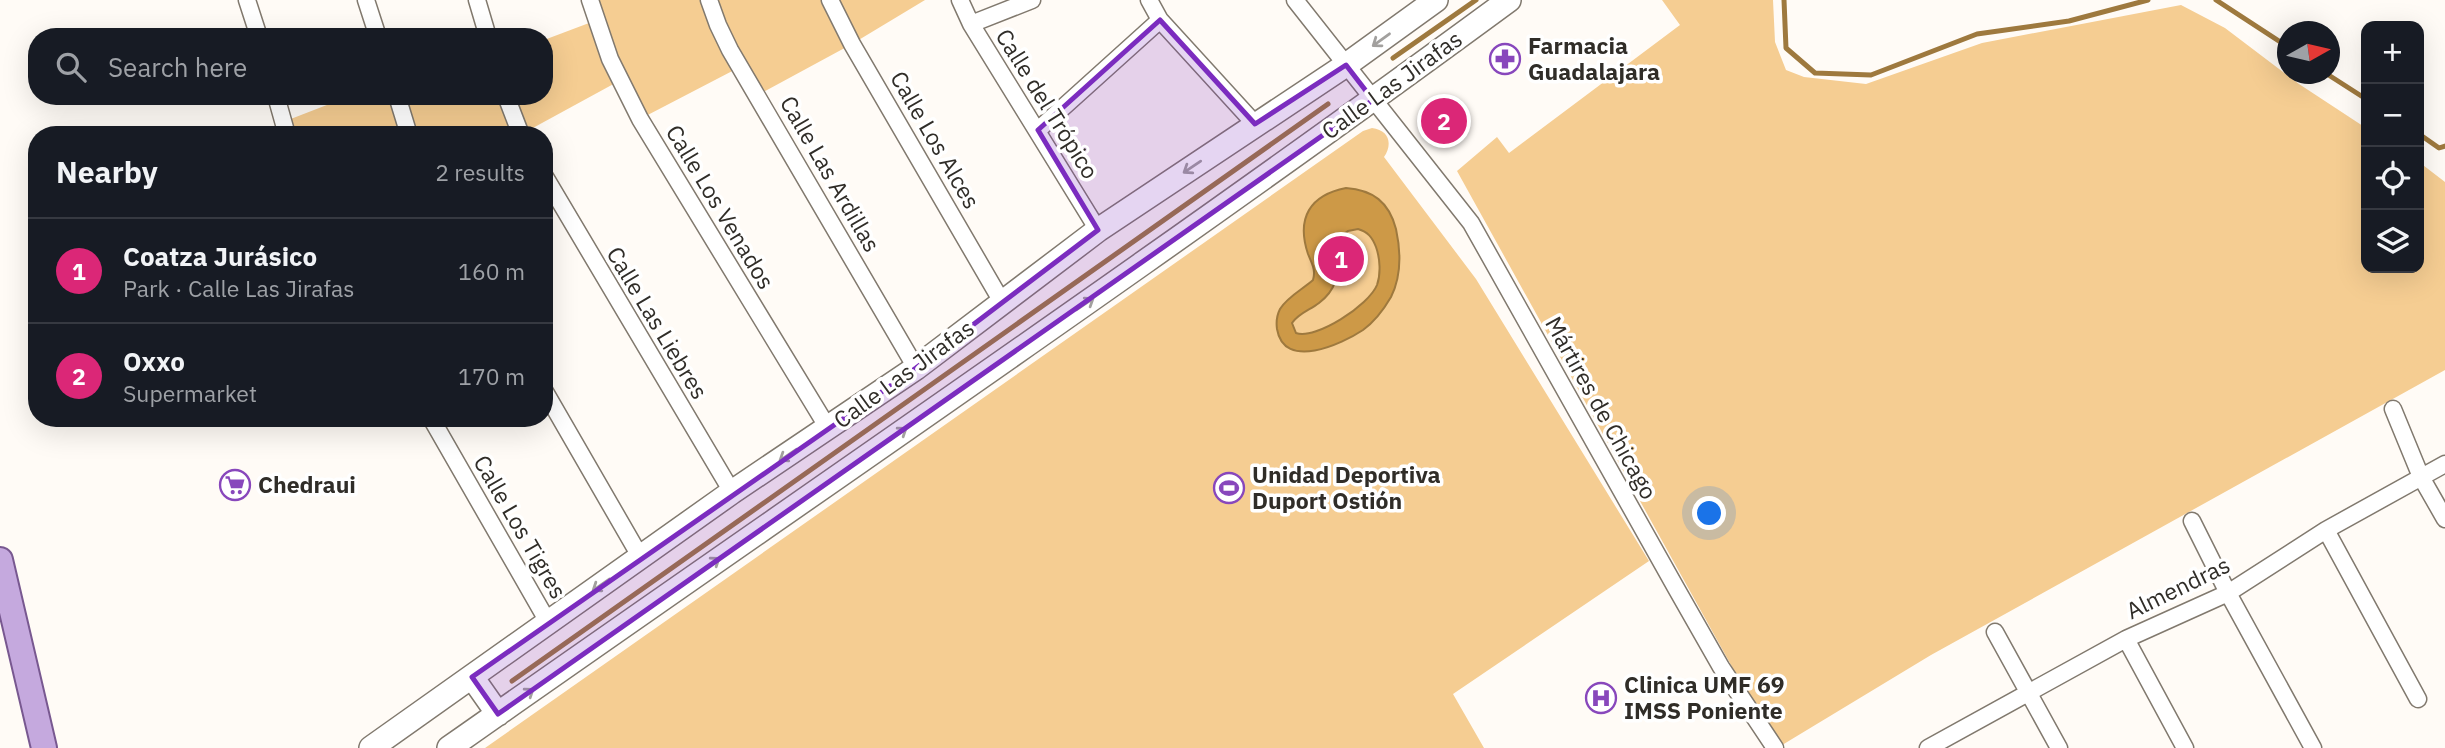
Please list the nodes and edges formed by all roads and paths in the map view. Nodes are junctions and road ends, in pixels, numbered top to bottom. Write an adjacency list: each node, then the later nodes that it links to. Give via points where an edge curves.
1 (247, 0): 15 (street)
2 (366, 0): 16 (street)
3 (477, 0): 17 (street)
4 (590, 0): 35 (street, Calle Los Venados, via 619,80 640,120)
5 (709, 0): 31 (street, Calle Las Ardillas, via 730,50)
6 (830, 0): 30 (street, Calle Los Alces)
7 (960, 0): 14 (street, Calle del Trópico)
8 (1032, 0): 14 (street)
9 (1149, 0): 13 (street)
10 (1295, 0): 18 (street, Mártires de Chicago)
11 (1436, 0): 18 (main road, Calle Las Jirafas, one-way to 18)
12 (1509, 0): 19 (main road, Calle Las Jirafas)
13 (1160, 20): 23 (street); 27 (street)
14 (971, 24): 27 (street, Calle del Trópico)
15 (256, 28)
16 (375, 28)
17 (485, 28)
18 (1346, 65): 19 (street, Mártires de Chicago); 23 (main road, Calle Las Jirafas)
19 (1373, 100): 52 (main road, Calle Las Jirafas, one-way to 19); 57 (street, Mártires de Chicago, via 1471,223 1714,656)
20 (279, 105): 24 (street)
21 (400, 105): 25 (street)
22 (509, 105): 26 (street)
23 (1255, 124): 29 (main road, Calle Las Jirafas, one-way to 29)
24 (284, 126)
25 (406, 126)
26 (518, 126)
27 (1038, 130): 29 (street, Calle del Trópico)
28 (553, 191): 38 (street, Calle Las Liebres)
29 (1098, 230): 30 (main road, Calle Las Jirafas)
30 (1002, 302): 31 (main road, Calle Las Jirafas)
31 (916, 368): 35 (main road, Calle Las Jirafas)
32 (553, 406): 42 (street)
33 (2392, 409): 37 (street)
34 (435, 427): 45 (street, Calle Los Tigres)
35 (828, 428): 38 (main road, Calle Las Jirafas, one-way to 38)
36 (2445, 464): 37 (street, Almendras)
37 (2421, 477): 39 (street); 41 (street, Almendras)
38 (732, 492): 42 (main road, Calle Las Jirafas)
39 (2445, 519)
40 (2192, 521): 44 (street)
41 (2326, 530): 44 (street, Almendras); 51 (street)
42 (640, 558): 45 (main road, Calle Las Jirafas, one-way to 45)
43 (0, 560): 48 (main road)
44 (2228, 593): 47 (street, Almendras); 60 (street)
45 (548, 622): 49 (main road, Calle Las Jirafas)
46 (1995, 632): 50 (street)
47 (2126, 639): 50 (street, Almendras); 59 (street)
48 (12, 659): 54 (main road)
49 (472, 677): 52 (main road); 55 (main road, Calle Las Jirafas)
50 (2029, 692): 53 (street, Almendras); 58 (street)
51 (2418, 699)
52 (498, 714): 56 (main road, Calle Las Jirafas)
53 (1930, 747)
54 (44, 748)
55 (371, 748)
56 (449, 748)
57 (1775, 748)
58 (2059, 748)
59 (2185, 748)
60 (2313, 748)

